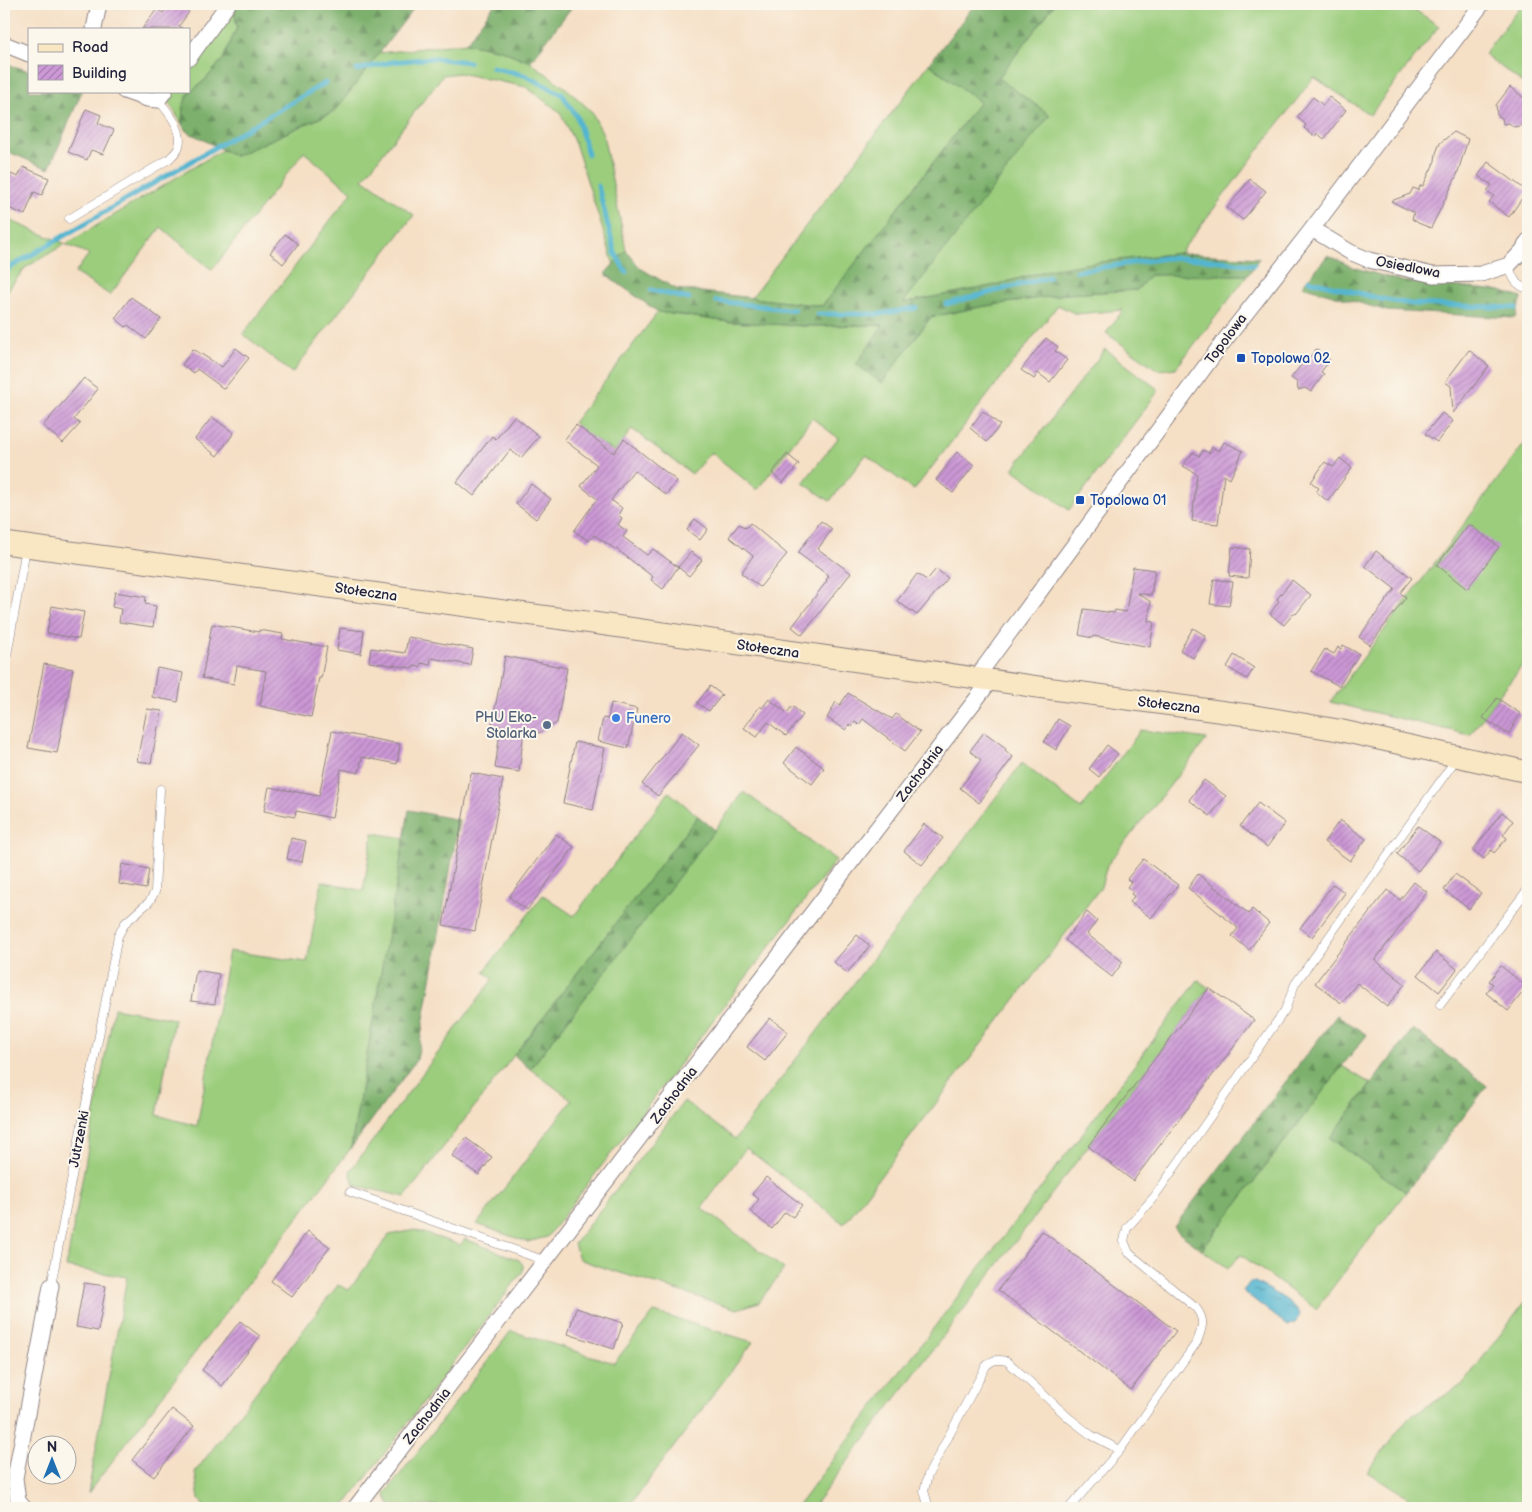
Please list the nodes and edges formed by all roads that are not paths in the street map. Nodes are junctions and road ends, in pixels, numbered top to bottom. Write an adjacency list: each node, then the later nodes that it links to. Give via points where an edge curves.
1 (99, 4): 4 (street)
2 (228, 4): 7 (street)
3 (1482, 4): 11 (street, Topolowa)
4 (94, 28)
5 (4, 44): 6 (street)
6 (28, 54)
7 (190, 57)
8 (126, 92): 9 (street)
9 (161, 96): 10 (lane, via 180,136 179,148 170,159)
10 (69, 219)
11 (1312, 229): 13 (street, Osiedlowa, via 1369,260 1433,275 1481,274); 18 (street, Topolowa, via 1221,345)
12 (1528, 241): 13 (street, Osiedlowa)
13 (1508, 265): 14 (lane, via 1513,279)
14 (1528, 289)
15 (4, 542): 16 (main road, Stołeczna)
16 (26, 546): 17 (lane); 18 (main road, Stołeczna)
17 (4, 672)
18 (984, 679): 19 (main road, Stołeczna, via 1255,716); 25 (street, Zachodnia)
19 (1458, 756): 20 (main road, Stołeczna); 27 (lane, via 1295,984 1280,1018 1154,1197 1128,1228 1124,1241 1129,1253 1196,1308 1202,1315 1203,1327 1198,1342)
20 (1528, 772)
21 (160, 789): 26 (lane, Jutrzenki, via 155,892 149,902 125,923 118,936)
22 (1528, 889): 23 (lane)
23 (1440, 1005)
24 (350, 1192): 25 (lane)
25 (546, 1261): 29 (street, Zachodnia)
26 (51, 1286): 28 (street, Jutrzenki, via 15,1478)
27 (1120, 1450): 30 (lane, via 1091,1435 1069,1418 1007,1361 992,1360 928,1476 924,1491); 31 (lane)
28 (21, 1504)
29 (355, 1508)
30 (929, 1508)
31 (1069, 1508)

